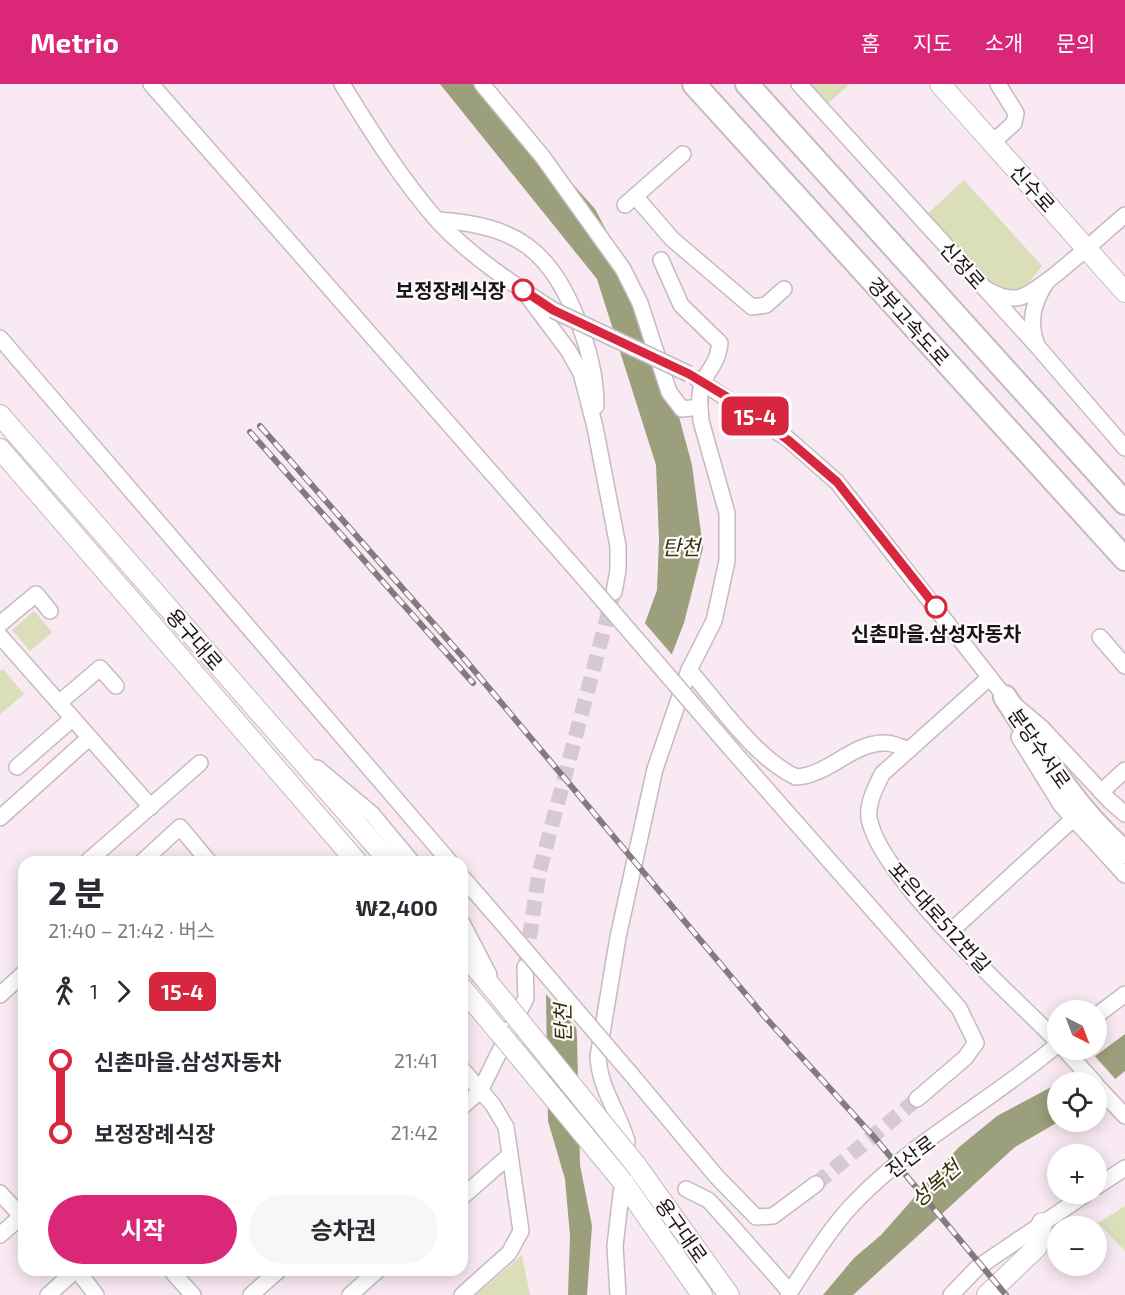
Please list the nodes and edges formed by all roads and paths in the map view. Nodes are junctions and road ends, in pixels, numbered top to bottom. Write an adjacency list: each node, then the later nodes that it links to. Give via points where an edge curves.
1 (152, 84): 81 (street, bridge, via 959,1008 976,1043 965,1058)
2 (342, 84): 12 (street, via 398,170)
3 (482, 84): 23 (street, via 542,156 623,269 640,303 676,404 682,409)
4 (694, 84): 29 (highway, 경부고속도로)
5 (747, 84): 28 (highway, 경부고속도로)
6 (799, 84): 16 (street, 신정로)
7 (940, 84): 9 (main road, 신수로)
8 (998, 84): 9 (street, via 1016,113 1014,123)
9 (992, 143): 13 (main road, 신수로)
10 (683, 154): 17 (street, via 630,201 752,307 766,304)
11 (1125, 215): 13 (street)
12 (438, 220): 18 (street); 25 (street, via 475,223 507,234 557,275 566,289 593,367)
13 (1086, 247): 15 (street); 19 (main road, 신수로)
14 (661, 260): 22 (street, via 681,305 720,343 714,368)
15 (1049, 277): 16 (street, via 1021,297 999,296); 21 (street, via 1034,305 1032,331)
16 (984, 288): 21 (street, 신정로)
17 (784, 289)
18 (523, 290): 22 (street, bridge, via 553,310); 25 (street, via 575,362)
19 (1125, 292)
20 (0, 338): 61 (street)
21 (1038, 347): 26 (street, 신정로)
22 (703, 382): 23 (street); 37 (street, via 788,440 837,482)
23 (700, 407): 36 (street, via 729,533 724,583 714,621)
24 (0, 415): 42 (main road, 용구대로)
25 (595, 427): 30 (street, via 618,546)
26 (1125, 448)
27 (0, 449): 58 (main road, 용구대로)
28 (1125, 503)
29 (1125, 559)
30 (614, 592)
31 (50, 611): 32 (street, via 36,594)
32 (0, 624)
33 (1100, 637): 35 (street)
34 (1, 640): 40 (street)
35 (1125, 666)
36 (689, 670): 44 (street, via 761,750 796,777 868,746 885,742); 108 (street, via 655,769 618,937 598,1057 599,1077 627,1142 616,1237)
37 (989, 678): 39 (street); 44 (street, 포은대로512번길)
38 (116, 686): 40 (street, via 100,668)
39 (1005, 697): 48 (street, via 1042,728); 52 (street, via 1020,739); 53 (highway, 분당수서로); 54 (highway, 분당수서로, via 1067,789)
40 (59, 704): 41 (street)
41 (72, 718): 43 (street); 46 (street)
42 (278, 736): 59 (main road, 용구대로); 60 (street, via 372,814)
43 (89, 738): 49 (street); 51 (street)
44 (907, 749): 64 (street, 포은대로512번길, via 882,774 868,814 873,835 890,864)
45 (200, 763): 49 (street)
46 (17, 767)
47 (1125, 770): 48 (street)
48 (1101, 792): 50 (street)
49 (151, 807): 55 (street)
50 (1125, 814)
51 (0, 818)
52 (1073, 819): 62 (street); 64 (street)
53 (1125, 832)
54 (1125, 852)
55 (94, 856)
56 (149, 856): 57 (street, via 180,827)
57 (204, 856)
58 (352, 856)
59 (385, 856)
60 (407, 856)
61 (445, 856)
62 (1125, 876)
63 (468, 884): 87 (street, bridge, via 716,1176 756,1217 773,1216)
64 (950, 932): 74 (street, 포은대로512번길)
65 (468, 935): 72 (street)
66 (468, 958): 72 (main road)
67 (525, 967): 79 (street, via 526,998)
68 (18, 978): 70 (street)
69 (1125, 994): 73 (street)
70 (0, 995)
71 (468, 995): 109 (main road, 용구대로, bridge, via 623,1182)
72 (500, 997): 110 (main road, 용구대로, bridge, via 636,1165)
73 (1107, 1008)
74 (1047, 1032)
75 (1047, 1052): 101 (street, 진산로, via 858,1199 834,1226)
76 (1075, 1060): 77 (street)
77 (1086, 1072)
78 (468, 1076): 79 (street)
79 (480, 1091): 82 (street); 84 (street, via 506,1127)
80 (1107, 1096): 83 (street)
81 (917, 1099)
82 (468, 1102)
83 (1125, 1116)
84 (510, 1155): 90 (street); 107 (street, via 521,1231 509,1252)
85 (1125, 1168): 86 (street)
86 (1107, 1180)
87 (816, 1184)
88 (686, 1189): 101 (street, via 714,1206)
89 (0, 1192): 92 (street)
90 (468, 1192)
91 (1071, 1204): 94 (street)
92 (18, 1212)
93 (18, 1221): 95 (street)
94 (1042, 1223): 111 (street, via 977,1268); 112 (main road, via 1037,1247)
95 (0, 1235)
96 (69, 1276): 102 (street)
97 (81, 1276): 103 (street)
98 (177, 1276): 104 (street)
99 (272, 1276): 105 (street)
100 (371, 1276): 106 (street)
101 (789, 1293)
102 (48, 1295)
103 (96, 1295)
104 (194, 1295)
105 (251, 1295)
106 (350, 1295)
107 (462, 1295)
108 (618, 1295)
109 (702, 1295)
110 (729, 1295)
111 (951, 1295)
112 (987, 1295)

